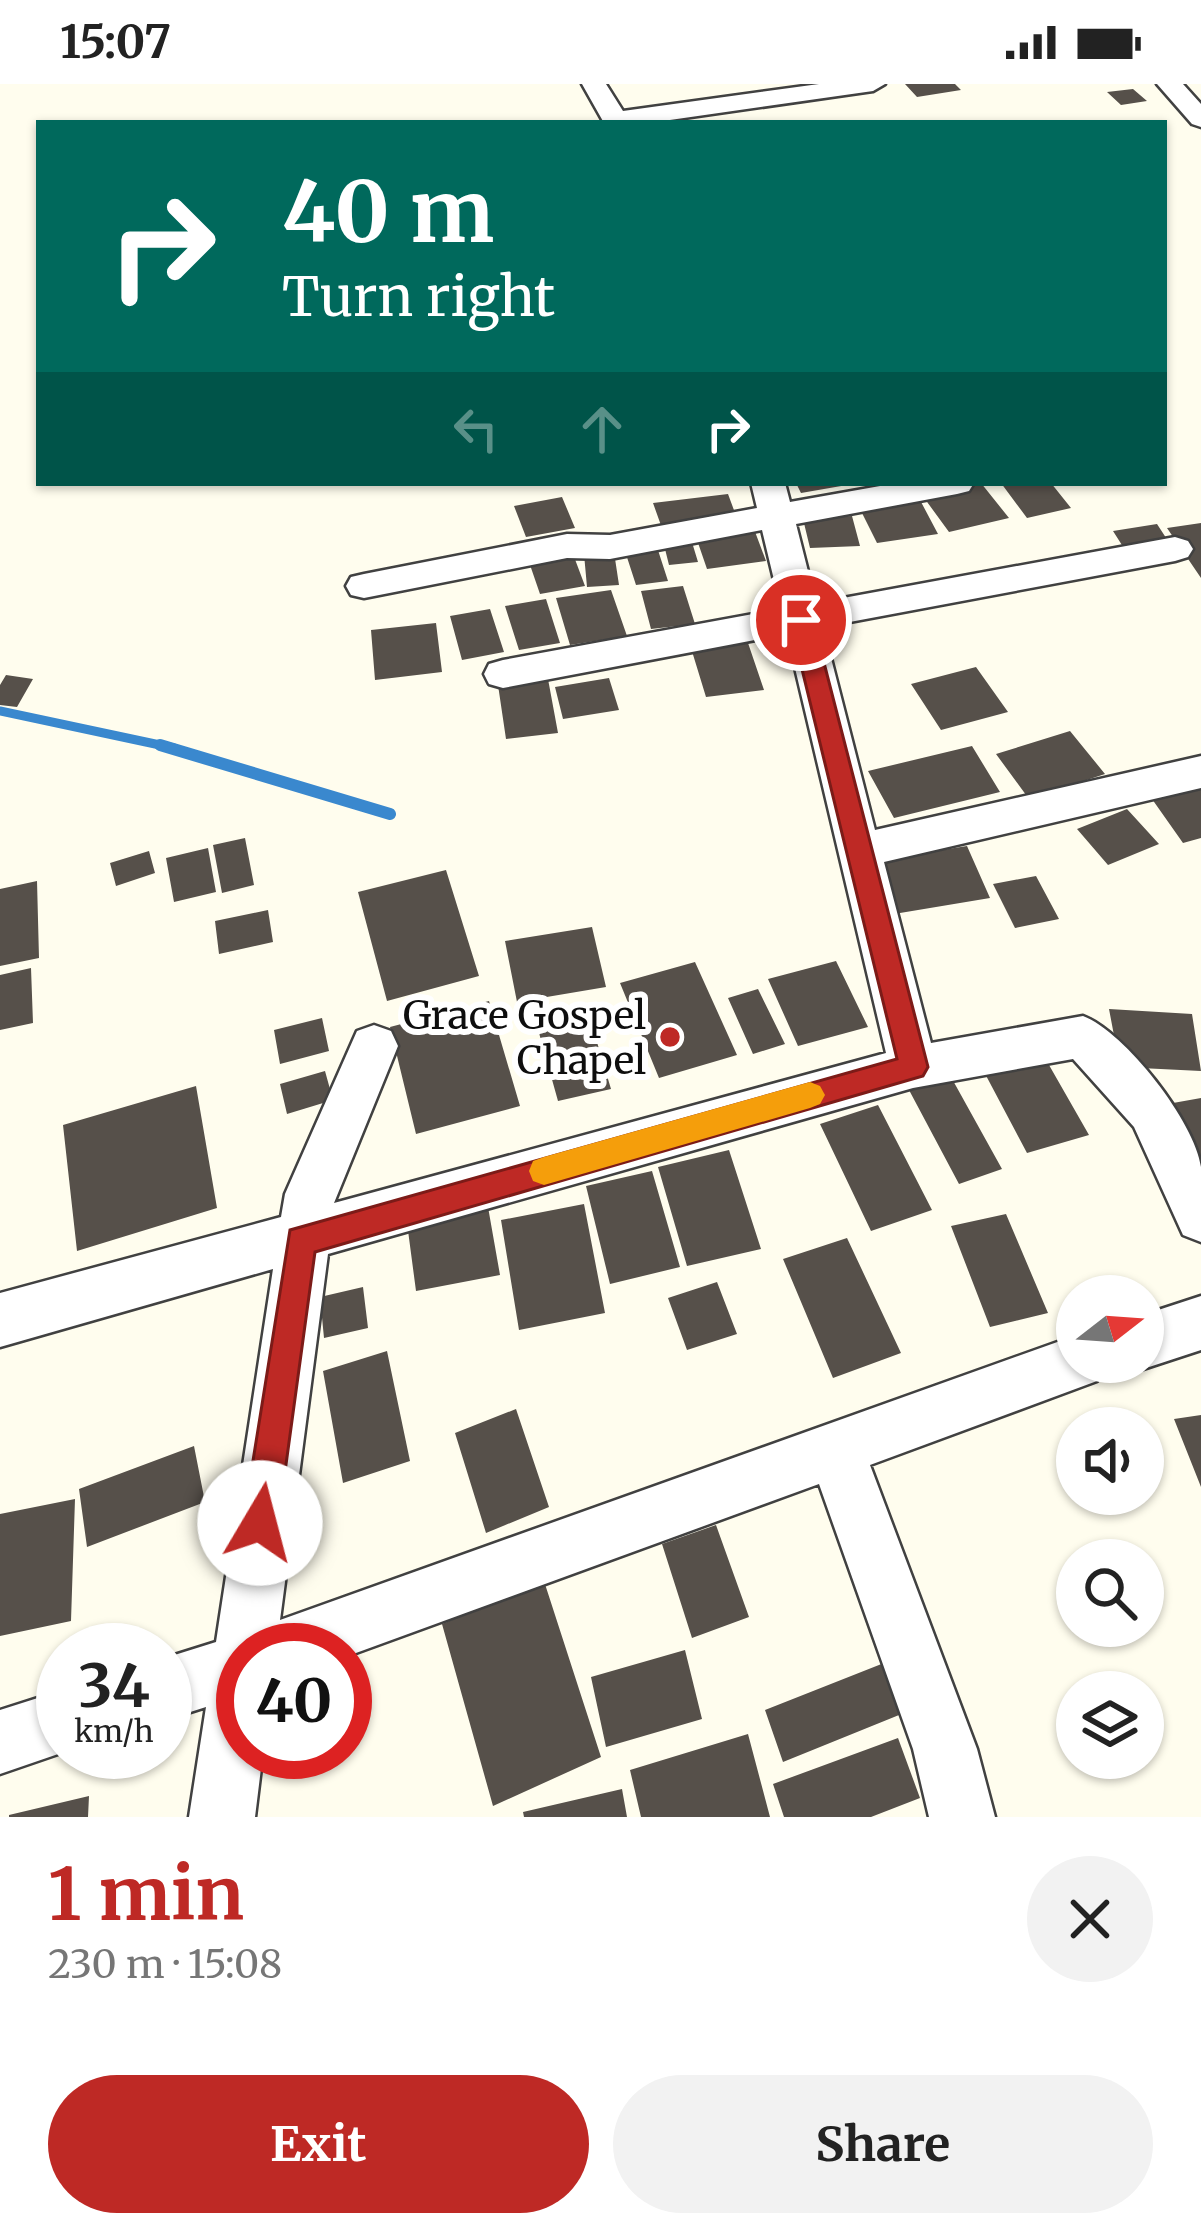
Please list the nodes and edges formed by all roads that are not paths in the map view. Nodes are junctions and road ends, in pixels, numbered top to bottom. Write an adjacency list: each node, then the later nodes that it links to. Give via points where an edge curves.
1 (594, 84): 7 (street)
2 (873, 84): 4 (street)
3 (1169, 84): 6 (street)
4 (821, 87): 5 (street)
5 (742, 93): 8 (street)
6 (1201, 119)
7 (615, 120)
8 (620, 120)
9 (925, 486): 10 (street)
10 (772, 501): 12 (street, via 610,547 567,545); 13 (street)
11 (1175, 549): 13 (street)
12 (364, 586)
13 (801, 620): 14 (street); 16 (street)
14 (503, 674)
15 (1201, 772): 16 (street)
16 (857, 850): 18 (street)
17 (374, 1046): 20 (street, via 310,1194)
18 (913, 1067): 19 (street, via 1083,1037 1151,1112); 20 (street)
19 (1201, 1218)
20 (301, 1240): 21 (street); 26 (street)
21 (0, 1321)
22 (1201, 1323): 23 (street)
23 (1164, 1335)
24 (1056, 1370): 25 (street)
25 (835, 1450): 27 (street); 32 (street, via 945,1749)
26 (259, 1623)
27 (355, 1623)
28 (36, 1730): 29 (street)
29 (0, 1742)
30 (230, 1779): 31 (street)
31 (222, 1817)
32 (962, 1817)

